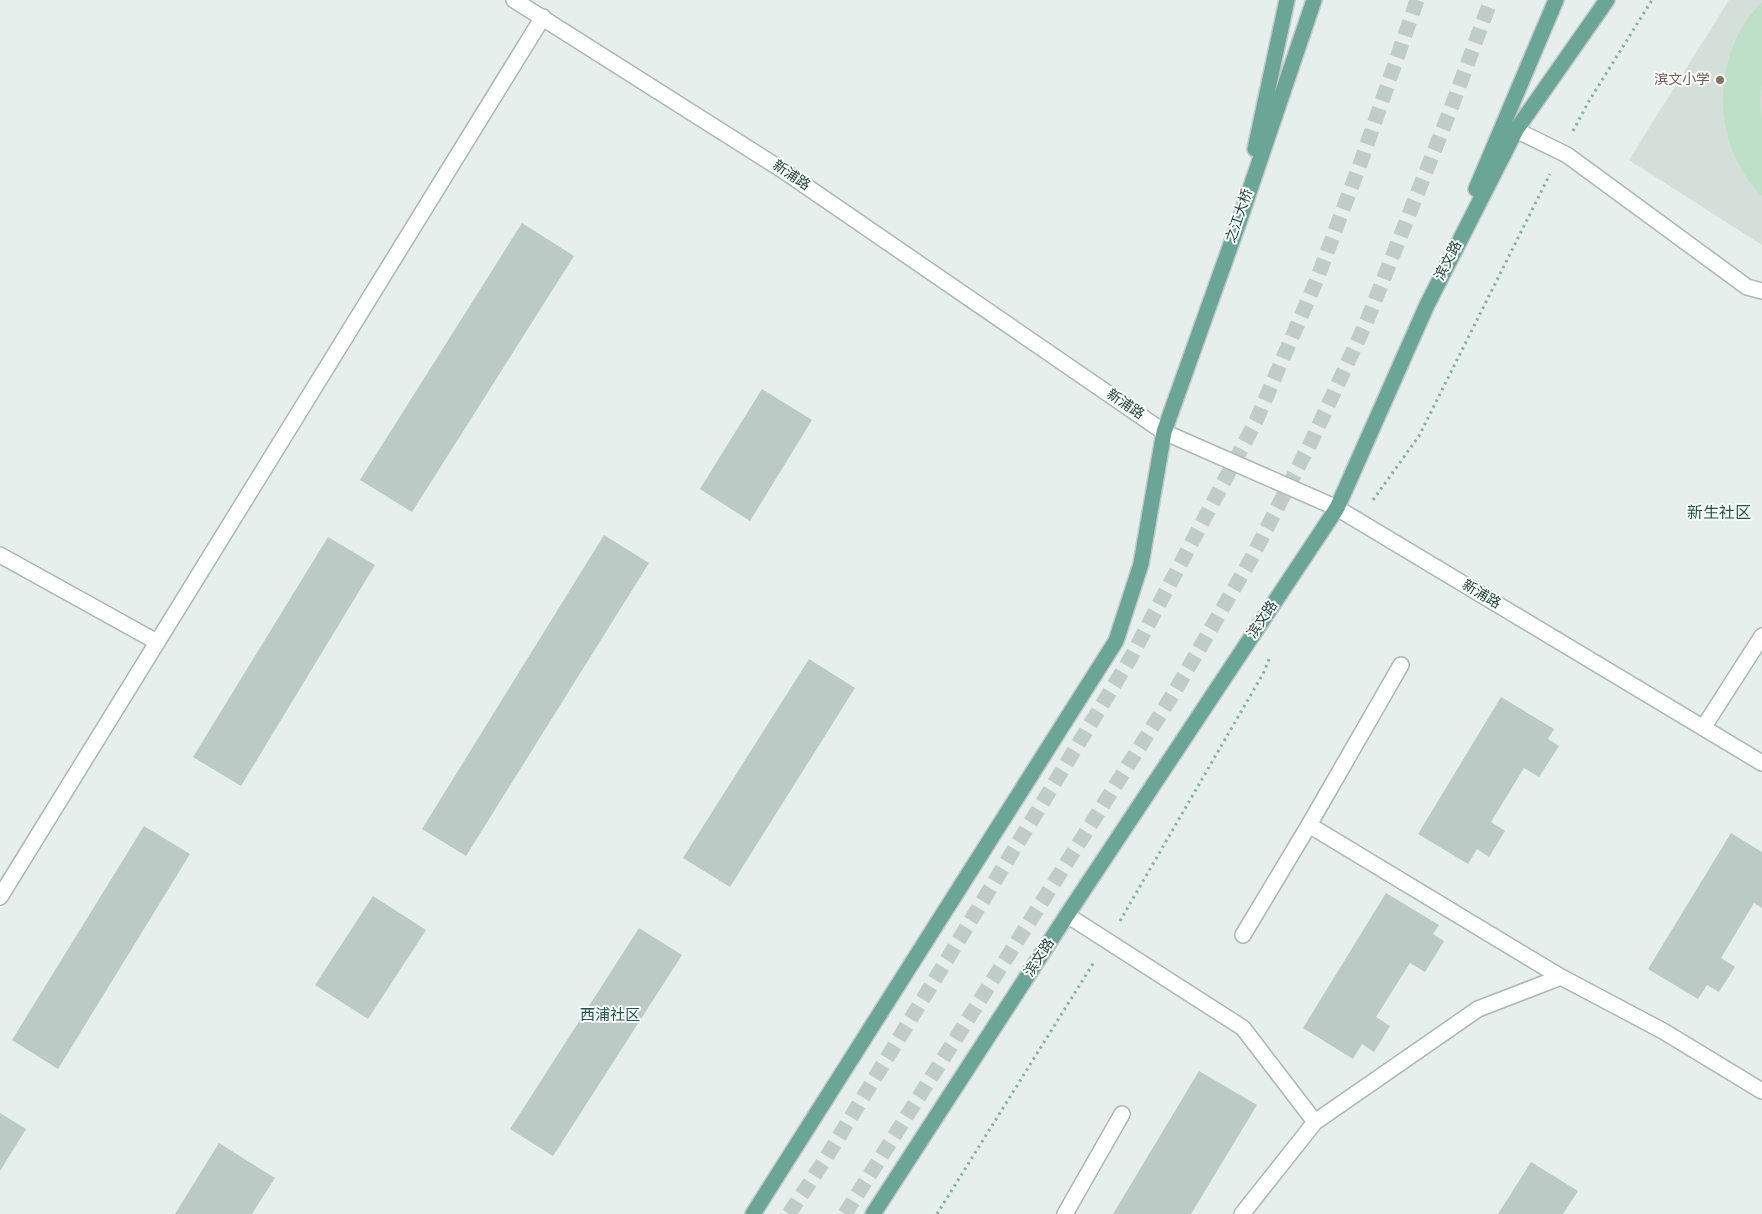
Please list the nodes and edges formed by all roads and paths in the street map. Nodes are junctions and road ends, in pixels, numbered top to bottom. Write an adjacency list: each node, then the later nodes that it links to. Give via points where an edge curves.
1 (514, 0): 6 (street, 新浦路)
2 (1287, 0): 8 (main road)
3 (1314, 0): 8 (main road, 之江大桥)
4 (1556, 0): 10 (main road)
5 (1607, 0): 7 (main road, 滨文路)
6 (543, 17): 11 (street, 新浦路, via 784,171); 15 (street)
7 (1516, 130): 9 (street, via 1567,156 1747,287); 10 (main road, 滨文路)
8 (1240, 219): 11 (main road, 之江大桥)
9 (1762, 291)
10 (1427, 305): 12 (main road, 滨文路)
11 (1164, 432): 12 (street, 新浦路); 27 (main road, via 1141,564 1116,641)
12 (1337, 508): 17 (street, 新浦路); 21 (main road, 滨文路)
13 (0, 556): 15 (street)
14 (1762, 636): 17 (street)
15 (157, 642): 20 (street)
16 (1401, 664): 19 (street)
17 (1703, 728): 18 (street, 新浦路)
18 (1762, 763)
19 (1309, 825): 22 (street); 23 (street)
20 (0, 897)
21 (1067, 915): 26 (street, via 1243,1028); 28 (main road, 滨文路)
22 (1243, 935)
23 (1561, 978): 24 (street, via 1663,1032); 26 (street, via 1478,1009)
24 (1762, 1091)
25 (1122, 1114): 29 (street)
26 (1315, 1122): 30 (street)
27 (753, 1214)
28 (873, 1214)
29 (1065, 1214)
30 (1242, 1214)

